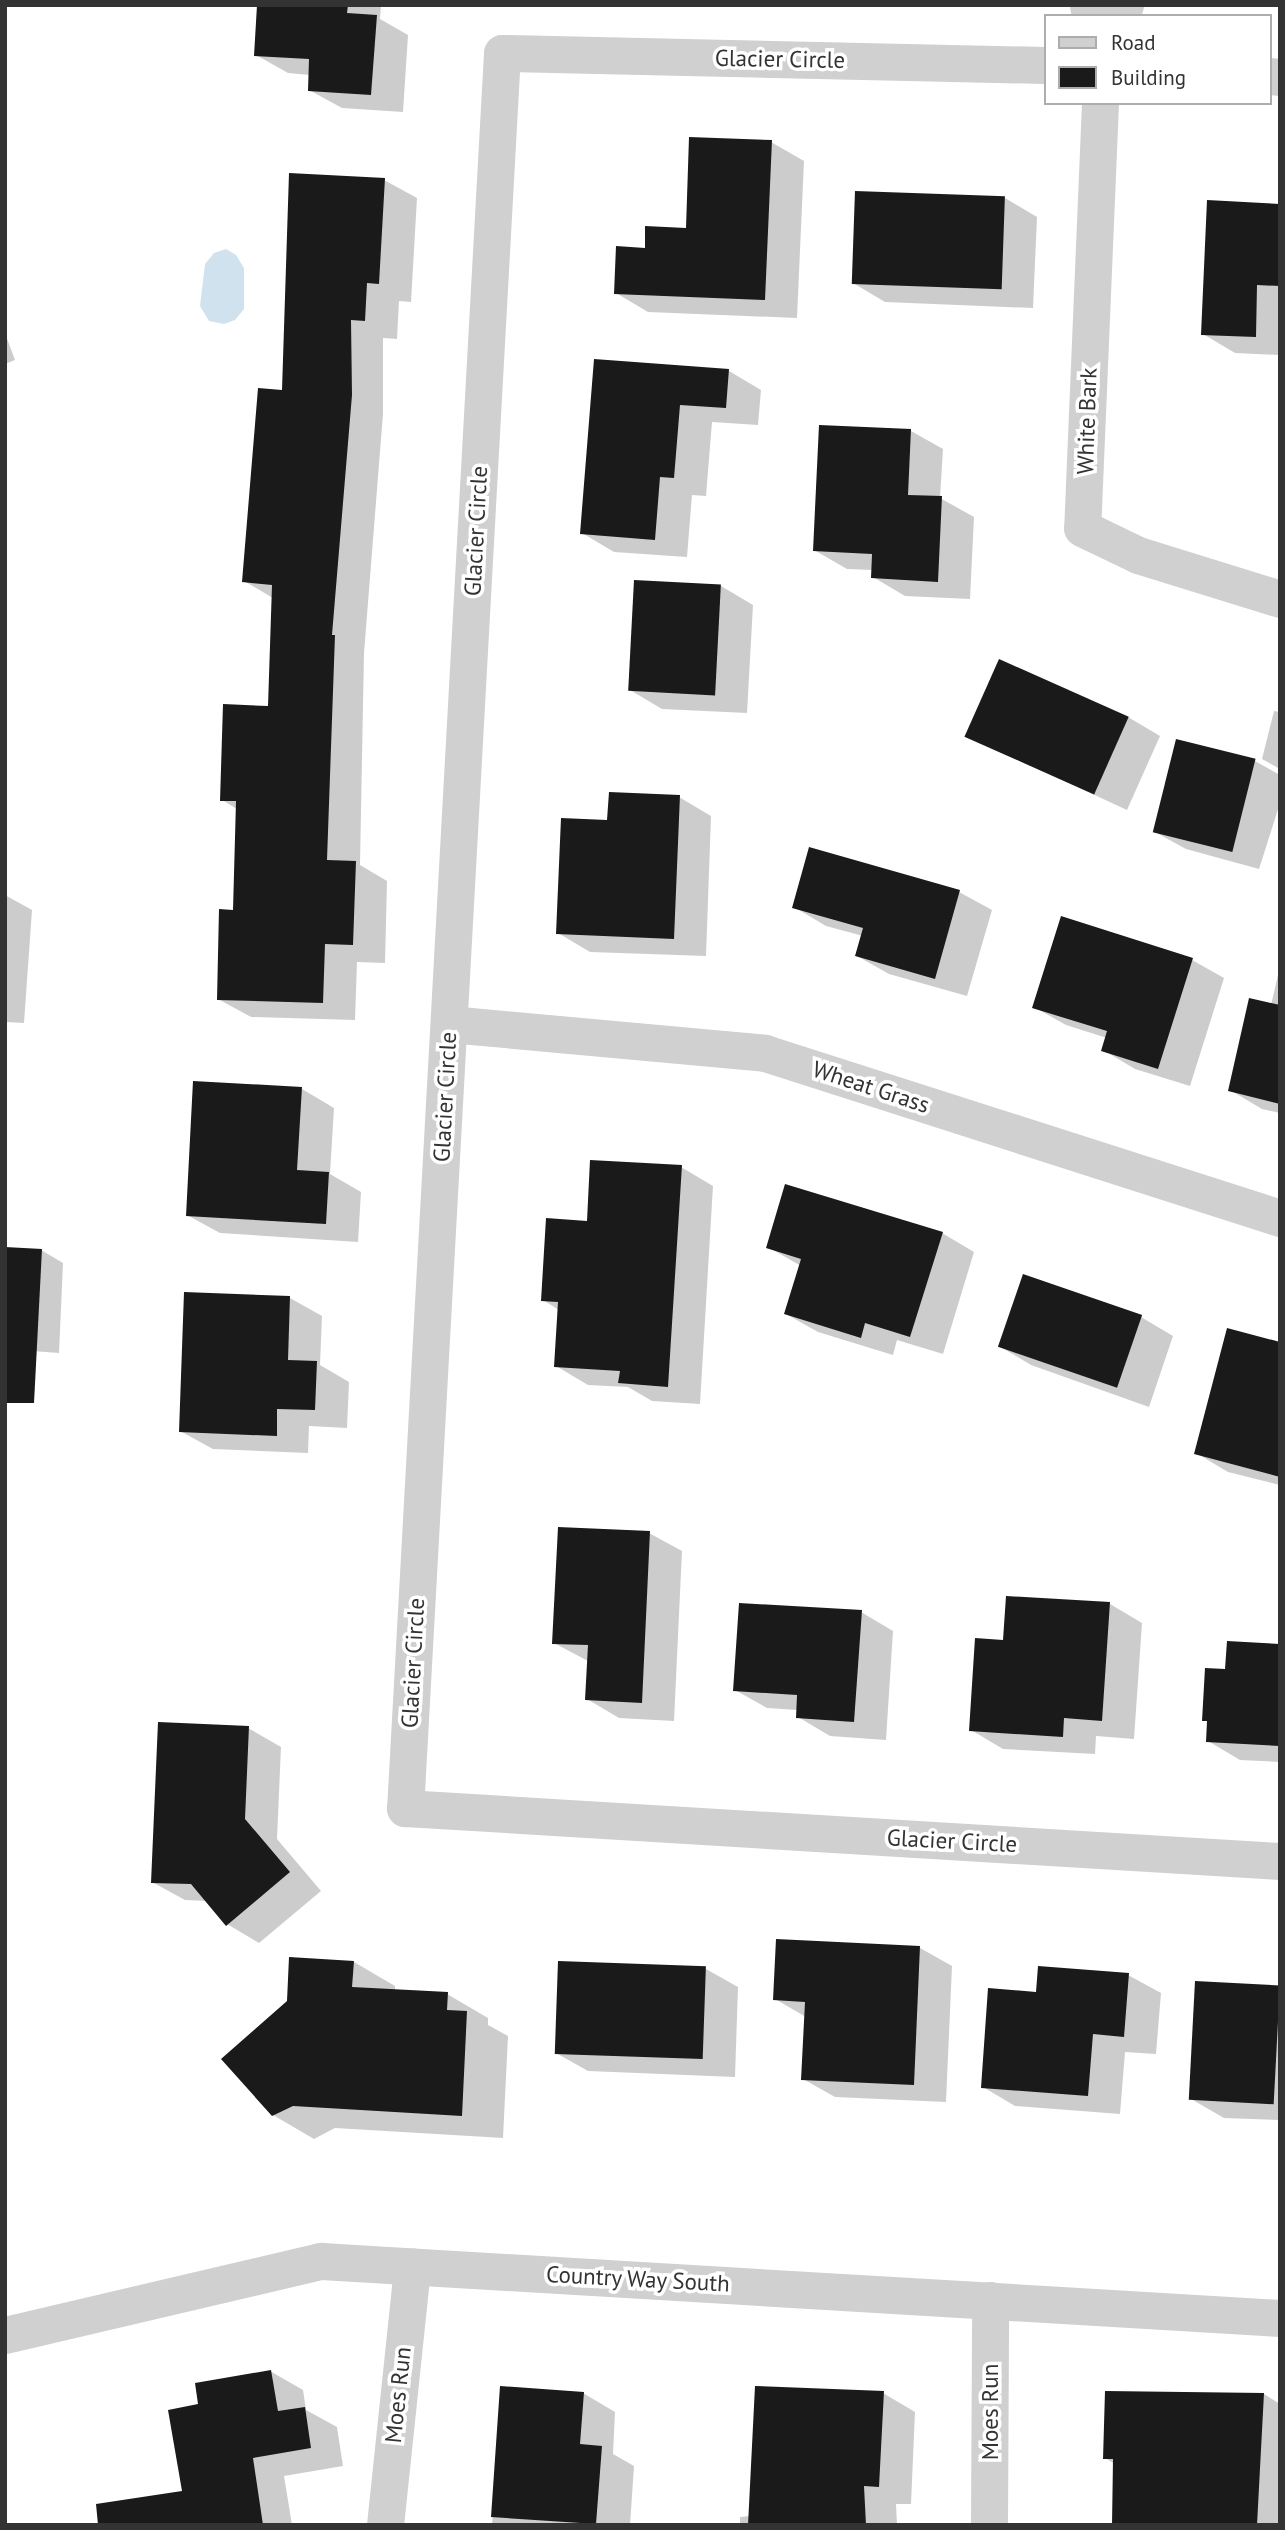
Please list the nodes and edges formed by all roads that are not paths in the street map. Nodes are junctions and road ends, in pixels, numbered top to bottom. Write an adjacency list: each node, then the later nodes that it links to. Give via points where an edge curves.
1 (1044, 65): 4 (street, Glacier Circle, via 502,53)
2 (1100, 105): 3 (street, White Bark, via 1082,528 1138,555)
3 (1280, 598)
4 (449, 1024): 5 (street, Wheat Grass, via 765,1053); 6 (street, Glacier Circle, via 405,1808)
5 (1280, 1218)
6 (1280, 1861)
7 (412, 2266): 8 (street, Country Way South); 10 (street, Country Way South, via 321,2261); 11 (street, Moes Run)
8 (990, 2300): 9 (street, Country Way South); 12 (street, Moes Run)
9 (1280, 2318)
10 (5, 2336)
11 (385, 2525)
12 (989, 2525)

